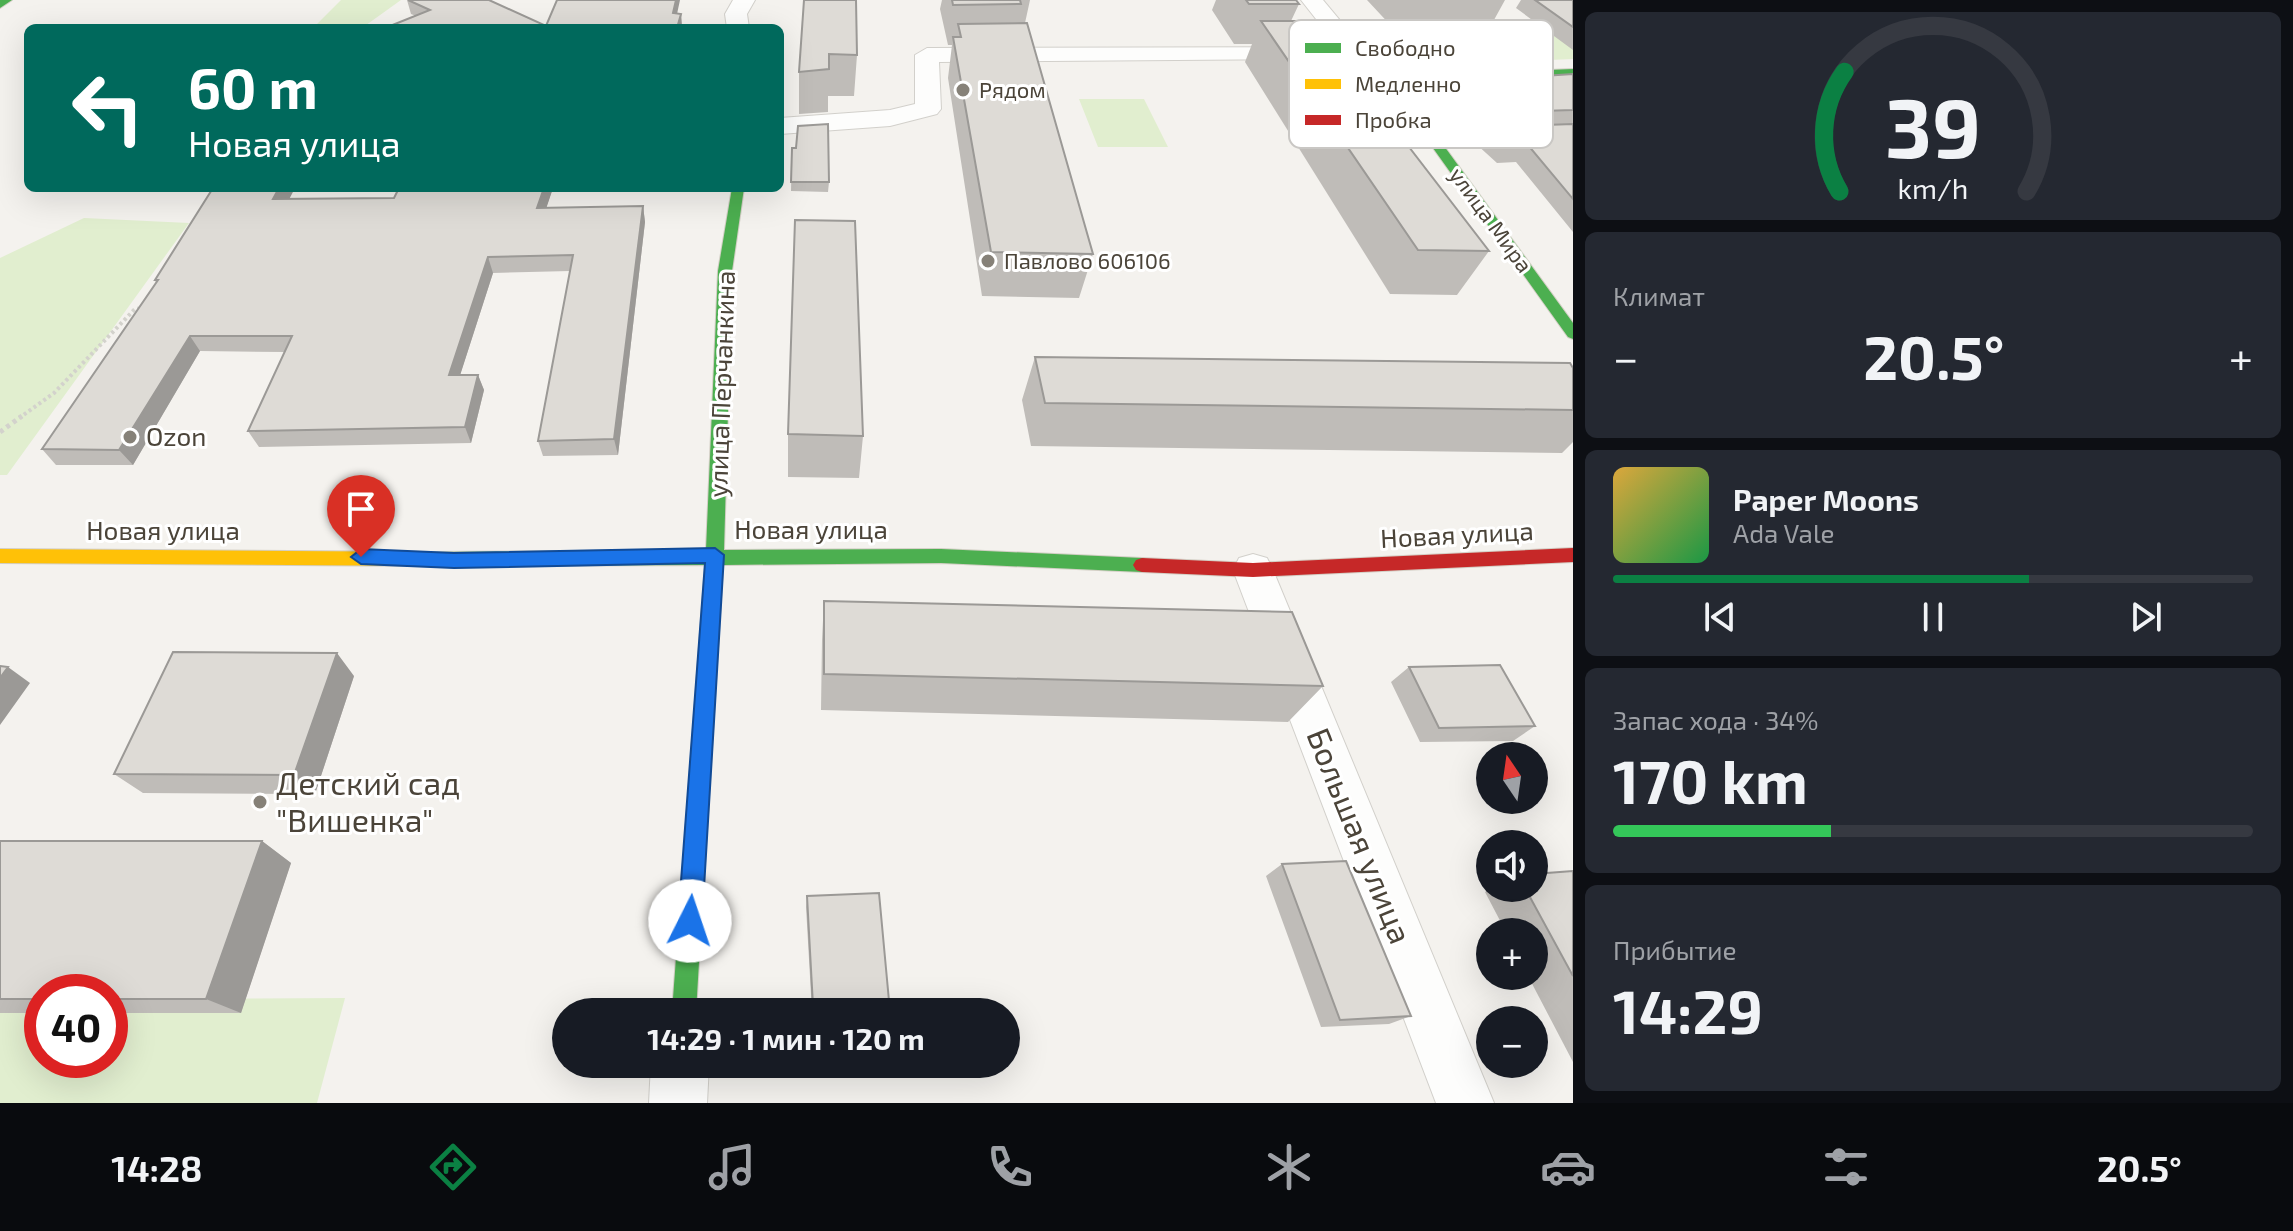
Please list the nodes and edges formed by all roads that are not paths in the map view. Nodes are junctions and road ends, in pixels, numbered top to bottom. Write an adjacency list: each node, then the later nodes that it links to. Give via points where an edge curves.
1 (7, 0): 4 (street)
2 (744, 0): 6 (street, via 736,14)
3 (1312, 0): 5 (street)
4 (0, 5)
5 (1328, 20)
6 (737, 24)
7 (1289, 52): 10 (street, via 927,55 928,109 890,118)
8 (1573, 72): 9 (street)
9 (1553, 73)
10 (784, 126)
11 (1439, 148): 13 (street, улица Мира)
12 (737, 192): 14 (street, улица Перчанкина, via 725,271)
13 (1573, 334)
14 (715, 555): 16 (street, Новая улица, via 454,561); 17 (street, Новая улица, via 941,556); 18 (street, улица Перчанкина)
15 (1573, 555): 17 (street, Новая улица)
16 (0, 556)
17 (1253, 570): 21 (street, Большая улица)
18 (685, 998)
19 (679, 1078): 20 (street)
20 (678, 1103)
21 (1465, 1103)

